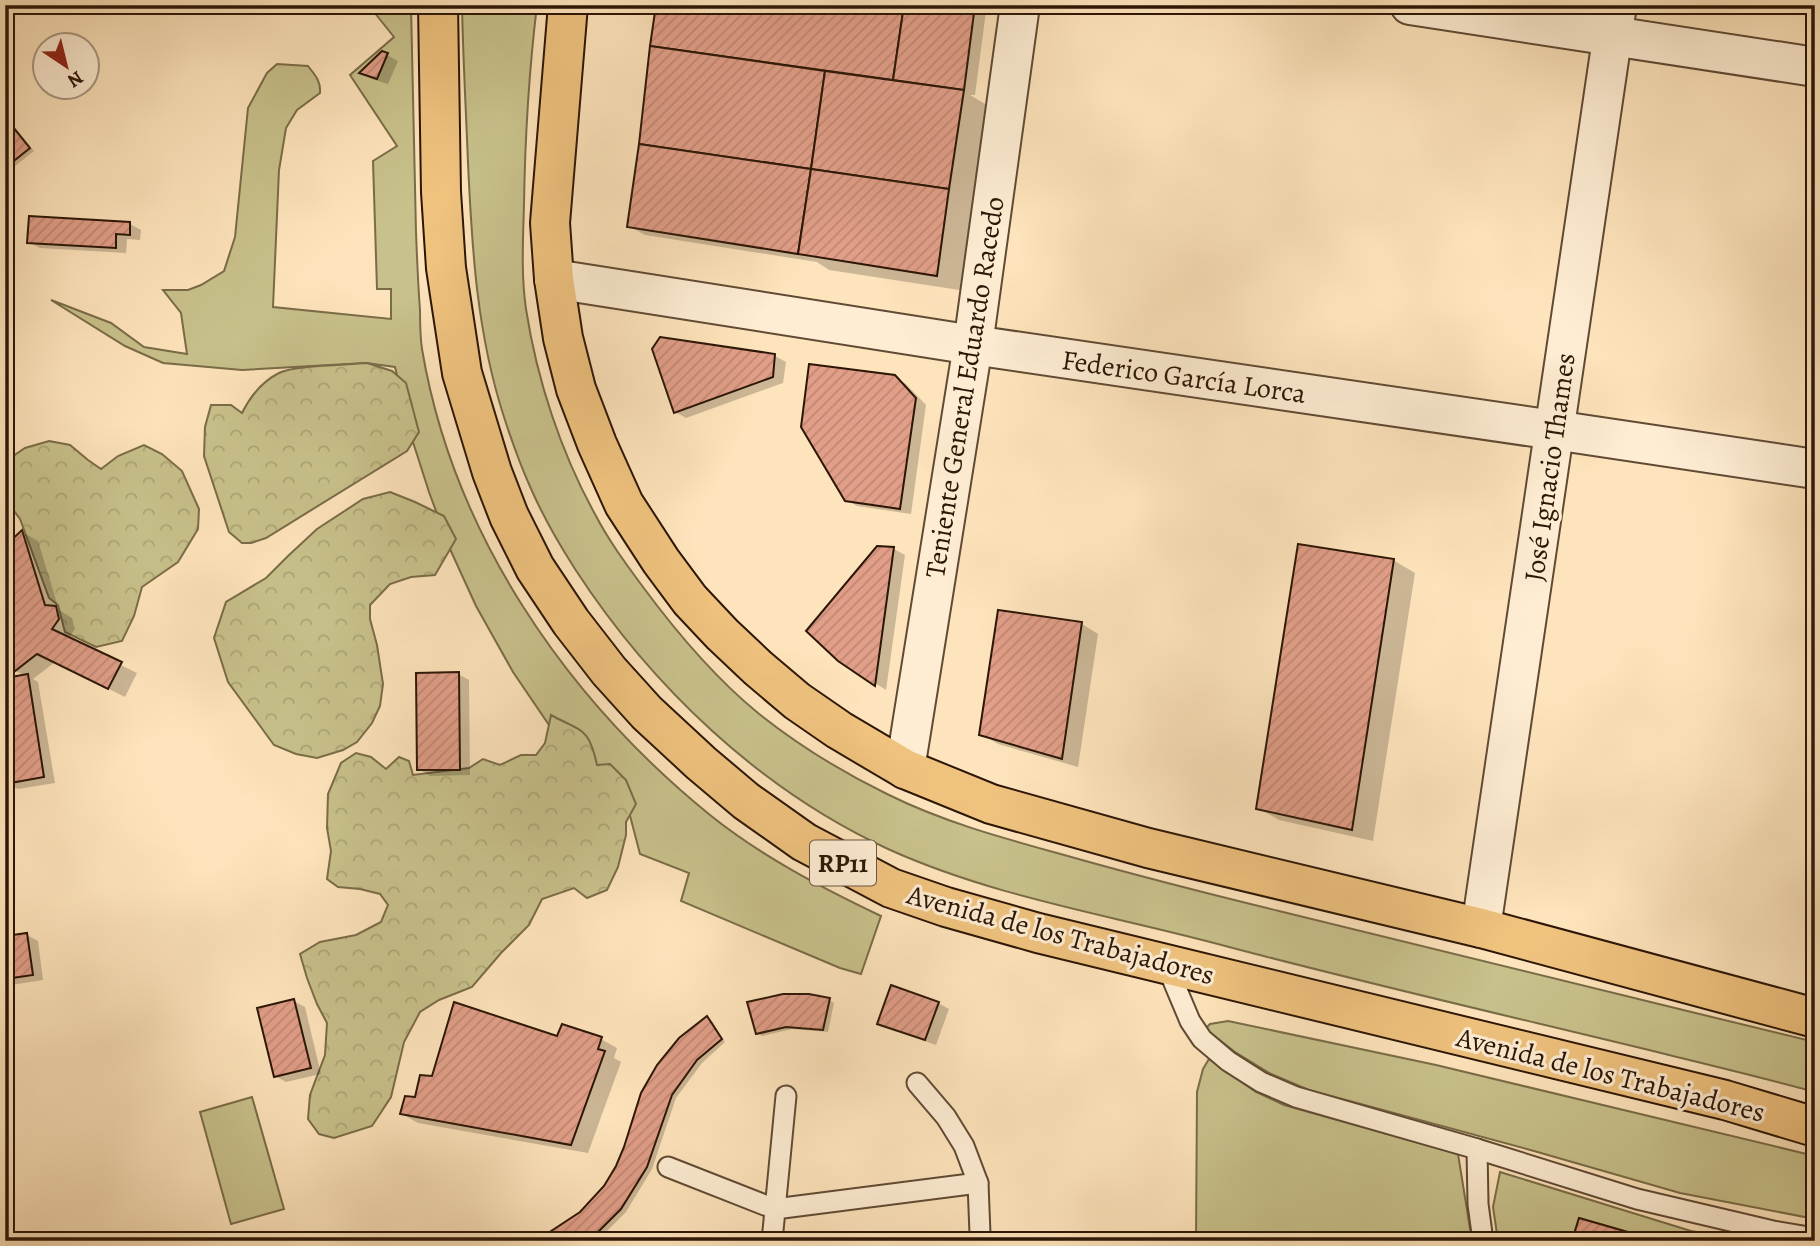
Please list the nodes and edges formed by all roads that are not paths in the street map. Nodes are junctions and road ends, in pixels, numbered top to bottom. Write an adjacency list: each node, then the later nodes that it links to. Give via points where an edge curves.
1 (438, 5): 13 (main road, Avenida de los Trabajadores / RP11, via 446,268 463,373 509,516 535,568 571,622 648,713 746,801 804,842 891,888 946,907)
2 (568, 5): 7 (main road, via 550,223)
3 (1020, 5): 8 (street, Teniente General Eduardo Racedo)
4 (1410, 5): 5 (street)
5 (1615, 21): 6 (street); 9 (street, José Ignacio Thames)
6 (1815, 66)
7 (554, 279): 8 (street, Federico García Lorca); 11 (main road, via 576,389 624,504 661,561 690,600 758,668 797,701)
8 (973, 345): 9 (street, Federico García Lorca); 11 (street, Teniente General Eduardo Racedo)
9 (1554, 430): 10 (street, Federico García Lorca); 12 (street, José Ignacio Thames)
10 (1815, 470)
11 (905, 769): 12 (main road, via 991,804 1147,848)
12 (1481, 928): 14 (main road)
13 (1166, 964): 17 (main road, Avenida de los Trabajadores / RP11); 18 (lane, via 1202,1039 1261,1082 1296,1097)
14 (1815, 1017)
15 (917, 1083): 20 (lane, via 964,1146)
16 (786, 1096): 21 (lane)
17 (1815, 1126)
18 (1477, 1149): 22 (lane, via 1637,1199); 25 (lane)
19 (668, 1167): 21 (lane)
20 (978, 1183): 21 (lane); 24 (lane)
21 (775, 1209): 23 (lane)
22 (1815, 1238)
23 (772, 1241)
24 (978, 1241)
25 (1483, 1241)

